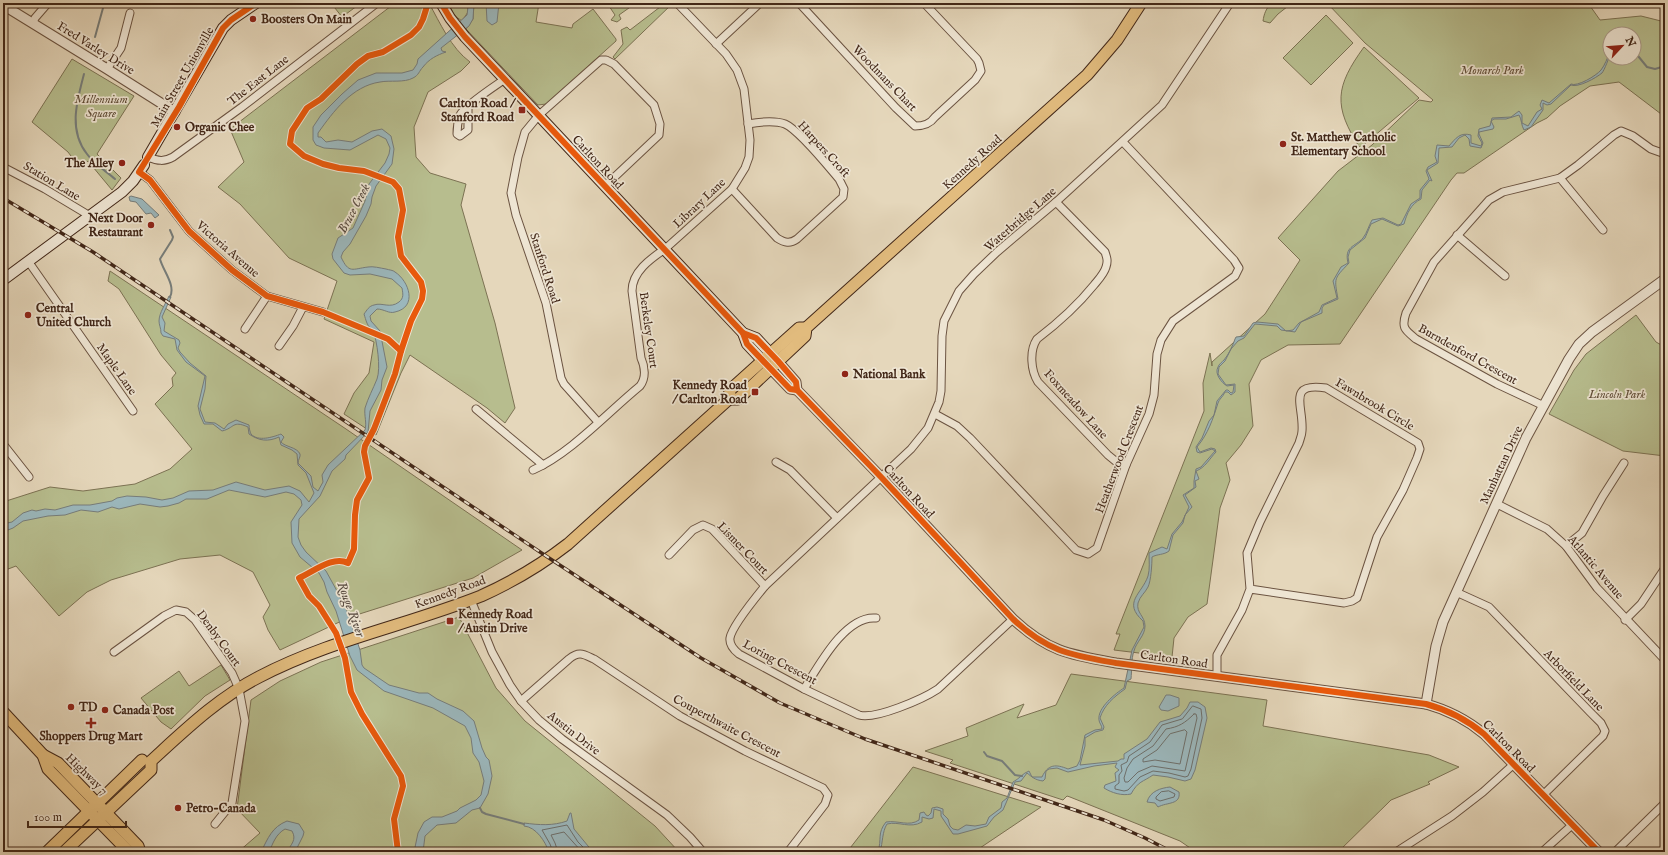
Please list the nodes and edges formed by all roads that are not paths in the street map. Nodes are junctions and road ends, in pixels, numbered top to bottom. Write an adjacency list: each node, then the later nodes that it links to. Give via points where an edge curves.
1 (48, 3): 13 (street)
2 (256, 3): 18 (main road, Main Street Unionville, via 223,28)
3 (377, 3): 23 (street, The East Lane, via 173,157)
4 (441, 3): 16 (main road, Carlton Road, via 465,37)
5 (677, 3): 14 (street, Library Lane)
6 (760, 3): 14 (street)
7 (799, 3): 8 (street, Woodmans Chart, via 915,126 932,121 979,76 981,70 976,59)
8 (924, 3)
9 (1141, 3): 40 (main road, Kennedy Road, via 1117,40 1087,76)
10 (1230, 3): 21 (street, Waterbridge Lane, via 1162,105)
11 (3, 5): 13 (street, Fred Varley Drive)
12 (130, 13): 15 (street, via 121,48)
13 (33, 23): 15 (street, Fred Varley Drive)
14 (716, 44): 20 (street, Library Lane, via 737,70 744,89)
15 (108, 69): 18 (street, Fred Varley Drive)
16 (505, 78): 17 (street); 19 (main road, Carlton Road)
17 (468, 108)
18 (175, 112): 23 (main road, Main Street Unionville)
19 (539, 115): 26 (main road, Carlton Road); 26 (street, Stanford Road, via 601,60 614,64 654,105 660,124 659,135); 50 (street, Stanford Road, via 525,132 512,193 513,204 546,303 561,378)
20 (748, 124): 27 (street, Library Lane, via 749,157 746,168); 27 (street, Harpers Croft, via 777,122 792,128 839,179 844,189 843,197 797,238 786,243 777,238)
21 (1123, 142): 28 (street, Waterbridge Lane); 55 (street, Heatherwood Crescent, via 1239,268 1235,276 1183,314 1168,328 1161,340 1149,414)
22 (1665, 154): 25 (street, Burndenford Crescent, via 1651,149 1621,131)
23 (144, 165): 29 (main road, Main Street Unionville, via 128,186); 37 (street, Victoria Avenue, via 150,180 189,231 232,270)
24 (3, 167): 29 (street, Station Lane, via 45,188)
25 (1560, 178): 30 (street); 31 (street, Burndenford Crescent, via 1494,196)
26 (605, 186): 32 (main road, Carlton Road)
27 (732, 189): 32 (street, Library Lane)
28 (1056, 202): 49 (street, Waterbridge Lane, via 974,274 959,291 944,321 941,391); 55 (street, Foxmeadow Lane, via 1108,258 1102,275 1082,299 1036,339 1032,370 1038,382 1108,455 1119,464)
29 (90, 216): 33 (main road, Main Street Unionville)
30 (1603, 230)
31 (1457, 235): 34 (street); 46 (street, Burndenford Crescent, via 1434,262 1426,276 1406,313 1403,322 1405,330 1431,348)
32 (666, 249): 43 (main road, Carlton Road, via 743,333 756,338); 50 (street, Berkeley Court, via 643,267 632,285 644,380)
33 (28, 261): 36 (main road, Main Street Unionville); 48 (street, Maple Lane)
34 (1505, 276)
35 (1665, 279): 46 (street, Manhattan Drive, via 1579,344)
36 (3, 280)
37 (267, 296): 38 (street, Victoria Avenue); 41 (street)
38 (303, 306): 39 (street, Victoria Avenue); 42 (street)
39 (323, 312)
40 (806, 328): 43 (main road, Kennedy Road, via 799,328); 44 (main road, Kennedy Road, via 805,336)
41 (246, 330)
42 (279, 346)
43 (766, 356): 44 (street, Carlton Road); 45 (main road, Kennedy Road, via 730,390)
44 (774, 365): 45 (main road, Kennedy Road, via 738,399); 58 (street, Carlton Road, via 790,389 797,390)
45 (729, 399): 67 (main road, Kennedy Road, via 568,544 529,571)
46 (1544, 406): 59 (street, Manhattan Drive, via 1526,438)
47 (476, 409): 54 (street)
48 (133, 411)
49 (935, 414): 55 (street, Heatherwood Crescent, via 966,434 1070,545 1081,553 1088,554 1097,548); 58 (street, Waterbridge Lane, via 921,439)
50 (598, 422): 54 (street, Berkeley Court, via 557,457)
51 (3, 444): 57 (street)
52 (776, 462): 60 (street, via 790,470)
53 (1624, 463): 61 (street, via 1582,533)
54 (543, 465): 56 (street, Berkeley Court)
55 (1126, 465)
56 (533, 470)
57 (30, 477)
58 (881, 477): 60 (street, Loring Crescent); 69 (street, Carlton Road)
59 (1497, 504): 61 (street, Atlantic Avenue, via 1547,529); 66 (street, Manhattan Drive)
60 (837, 518): 64 (street, Loring Crescent)
61 (1566, 546): 70 (street, Atlantic Avenue)
62 (669, 554): 64 (street, Lismer Court, via 693,530 703,525 712,529)
63 (1665, 568): 70 (street, via 1642,604)
64 (764, 586): 75 (street, Loring Crescent, via 731,634 731,645 739,654)
65 (1250, 589): 65 (street, Fawnbrook Circle, via 1344,603 1356,598 1377,537 1417,458 1420,450 1418,443 1326,388 1305,388 1300,400 1302,431 1299,443 1247,553); 73 (street, Fawnbrook Circle, via 1242,610 1217,655)
66 (1456, 592): 77 (street, Manhattan Drive, via 1436,646); 82 (street, Arborfield Lane, via 1484,604 1496,614 1605,731 1603,736)
67 (471, 600): 74 (main road, Kennedy Road, via 294,661); 76 (street, Austin Drive, via 492,652)
68 (876, 618): 75 (street, via 863,619 847,630 828,652)
69 (1013, 620): 73 (street, Carlton Road, via 1026,632 1067,654); 75 (street, Loring Crescent, via 938,689 878,715 862,716)
70 (1625, 620): 72 (street, Atlantic Avenue)
71 (114, 652): 74 (street, Denby Court, via 164,616 176,610 186,612 195,620 232,673)
72 (1665, 660)
73 (1217, 676): 77 (street, Carlton Road)
74 (239, 689): 80 (main road, Kennedy Road); 88 (street, Denby Court, via 245,721 232,803)
75 (804, 689)
76 (521, 701): 94 (street, Austin Drive, via 538,720 562,739 667,815); 95 (street, Couperthwaite Crescent, via 580,653 594,659 680,716 744,751 823,788 828,795 825,804)
77 (1426, 704): 81 (street, Carlton Road, via 1456,714 1471,724)
78 (3, 712): 79 (main road, Highway 7)
79 (43, 755): 83 (main road, Highway 7, via 58,763); 85 (main road, Highway 7, via 48,769)
80 (146, 760): 83 (main road, Kennedy Road); 86 (main road, Kennedy Road, via 151,770)
81 (1514, 764): 82 (street, Carlton Road); 96 (street, via 1452,816)
82 (1543, 795): 89 (street, Carlton Road)
83 (97, 803): 85 (main road, Kennedy Road); 86 (main road, Highway 7)
84 (1665, 803): 99 (street)
85 (88, 811): 87 (main road, Highway 7); 90 (main road, Kennedy Road)
86 (107, 812): 87 (main road, Kennedy Road); 93 (main road, Highway 7, via 138,846)
87 (98, 821): 91 (main road, Kennedy Road); 92 (main road, Highway 7)
88 (215, 824)
89 (1572, 825): 97 (street); 98 (street, Carlton Road)
90 (47, 852)
91 (64, 852)
92 (129, 852)
93 (140, 852)
94 (703, 852)
95 (788, 852)
96 (1396, 852)
97 (1542, 852)
98 (1599, 852)
99 (1614, 852)

